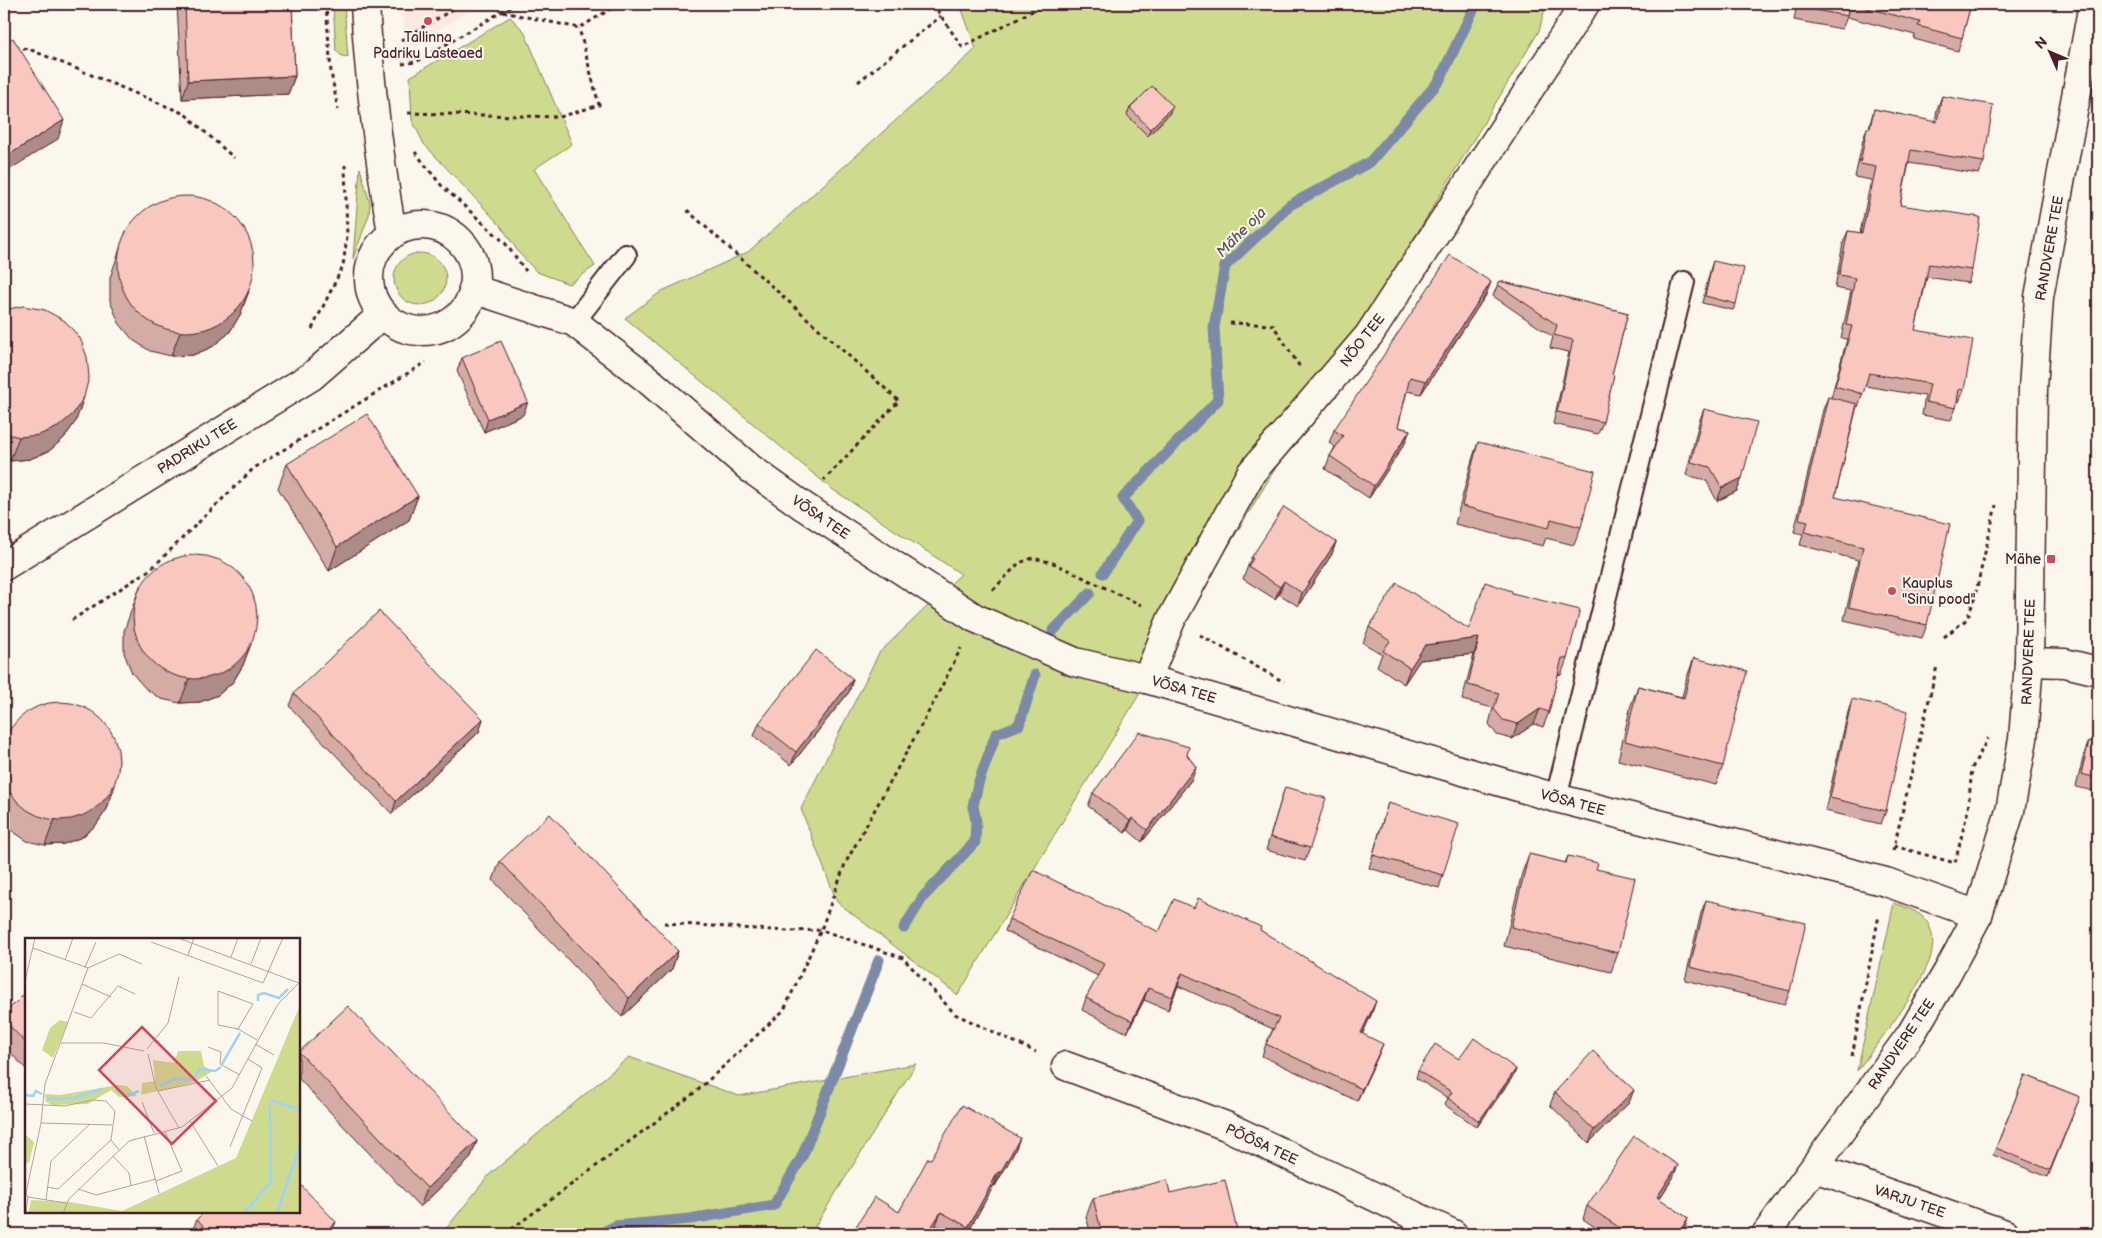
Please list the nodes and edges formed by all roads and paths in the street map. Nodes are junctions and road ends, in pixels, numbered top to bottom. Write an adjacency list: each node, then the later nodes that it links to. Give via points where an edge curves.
1 (326, 4): 16 (path)
2 (365, 4): 15 (street)
3 (462, 4): 13 (path)
4 (515, 4): 10 (path)
5 (620, 4): 12 (path)
6 (932, 4): 11 (path)
7 (1046, 4): 11 (path, via 962,47)
8 (1585, 4): 34 (street, NÕO TEE, via 1369,336)
9 (2093, 4): 41 (street, RANDVERE TEE, via 2039,297 2033,389)
10 (502, 11): 12 (path); 15 (path, via 416,62)
11 (941, 16): 17 (path)
12 (579, 28): 19 (path, via 599,104 560,117 405,113)
13 (398, 41)
14 (12, 46): 21 (path, via 29,49 185,114)
15 (368, 69): 16 (path); 24 (street)
16 (331, 72): 18 (path)
17 (858, 82)
18 (340, 117)
19 (407, 121)
20 (413, 144): 26 (path, via 415,152 441,185 504,243)
21 (234, 158)
22 (345, 162): 32 (path, via 347,236 343,266)
23 (687, 210): 36 (path, via 899,401)
24 (392, 233): 28 (street, via 422,224 452,234 464,245 471,258); 29 (street, via 379,246 371,263 368,281 373,299)
25 (626, 255): 30 (lane)
26 (529, 274)
27 (1684, 282): 46 (lane)
28 (474, 289): 29 (street, via 459,315 433,330 405,328); 30 (street, VÕSA TEE)
29 (383, 314): 37 (street, PADRIKU TEE, via 312,376)
30 (574, 322): 36 (street, VÕSA TEE, via 647,379 751,469)
31 (1230, 323): 34 (path, via 1272,325)
32 (309, 336)
33 (426, 362): 39 (path, via 254,468 151,568)
34 (1318, 395): 44 (street, NÕO TEE, via 1251,473 1171,620)
35 (1996, 503): 40 (path, via 1967,620)
36 (803, 506): 38 (street, VÕSA TEE)
37 (4, 566)
38 (975, 618): 44 (street, VÕSA TEE, via 1075,662); 52 (path, via 934,702 846,864)
39 (72, 620)
40 (1944, 637)
41 (2029, 662): 43 (street, via 2065,663); 50 (street, RANDVERE TEE, via 2023,738 2010,811)
42 (1937, 666): 47 (path)
43 (2098, 671)
44 (1147, 679): 46 (street, VÕSA TEE)
45 (1989, 735): 47 (path, via 1972,768 1968,810 1954,863)
46 (1556, 798): 50 (street, VÕSA TEE, via 1886,882)
47 (1894, 846): 48 (path)
48 (1893, 853)
49 (1880, 909): 53 (path)
50 (1978, 915): 55 (street, RANDVERE TEE, via 1911,1034)
51 (664, 923): 52 (path)
52 (821, 930): 54 (path, via 903,958 955,1014); 56 (path, via 784,1010 698,1090)
53 (1851, 1058)
54 (1066, 1066): 57 (street, PÕÕSA TEE, via 1226,1126)
55 (1815, 1168): 58 (street, RANDVERE TEE); 59 (street, VARJU TEE)
56 (505, 1234)
57 (1453, 1234)
58 (1766, 1234)
59 (2005, 1234)

